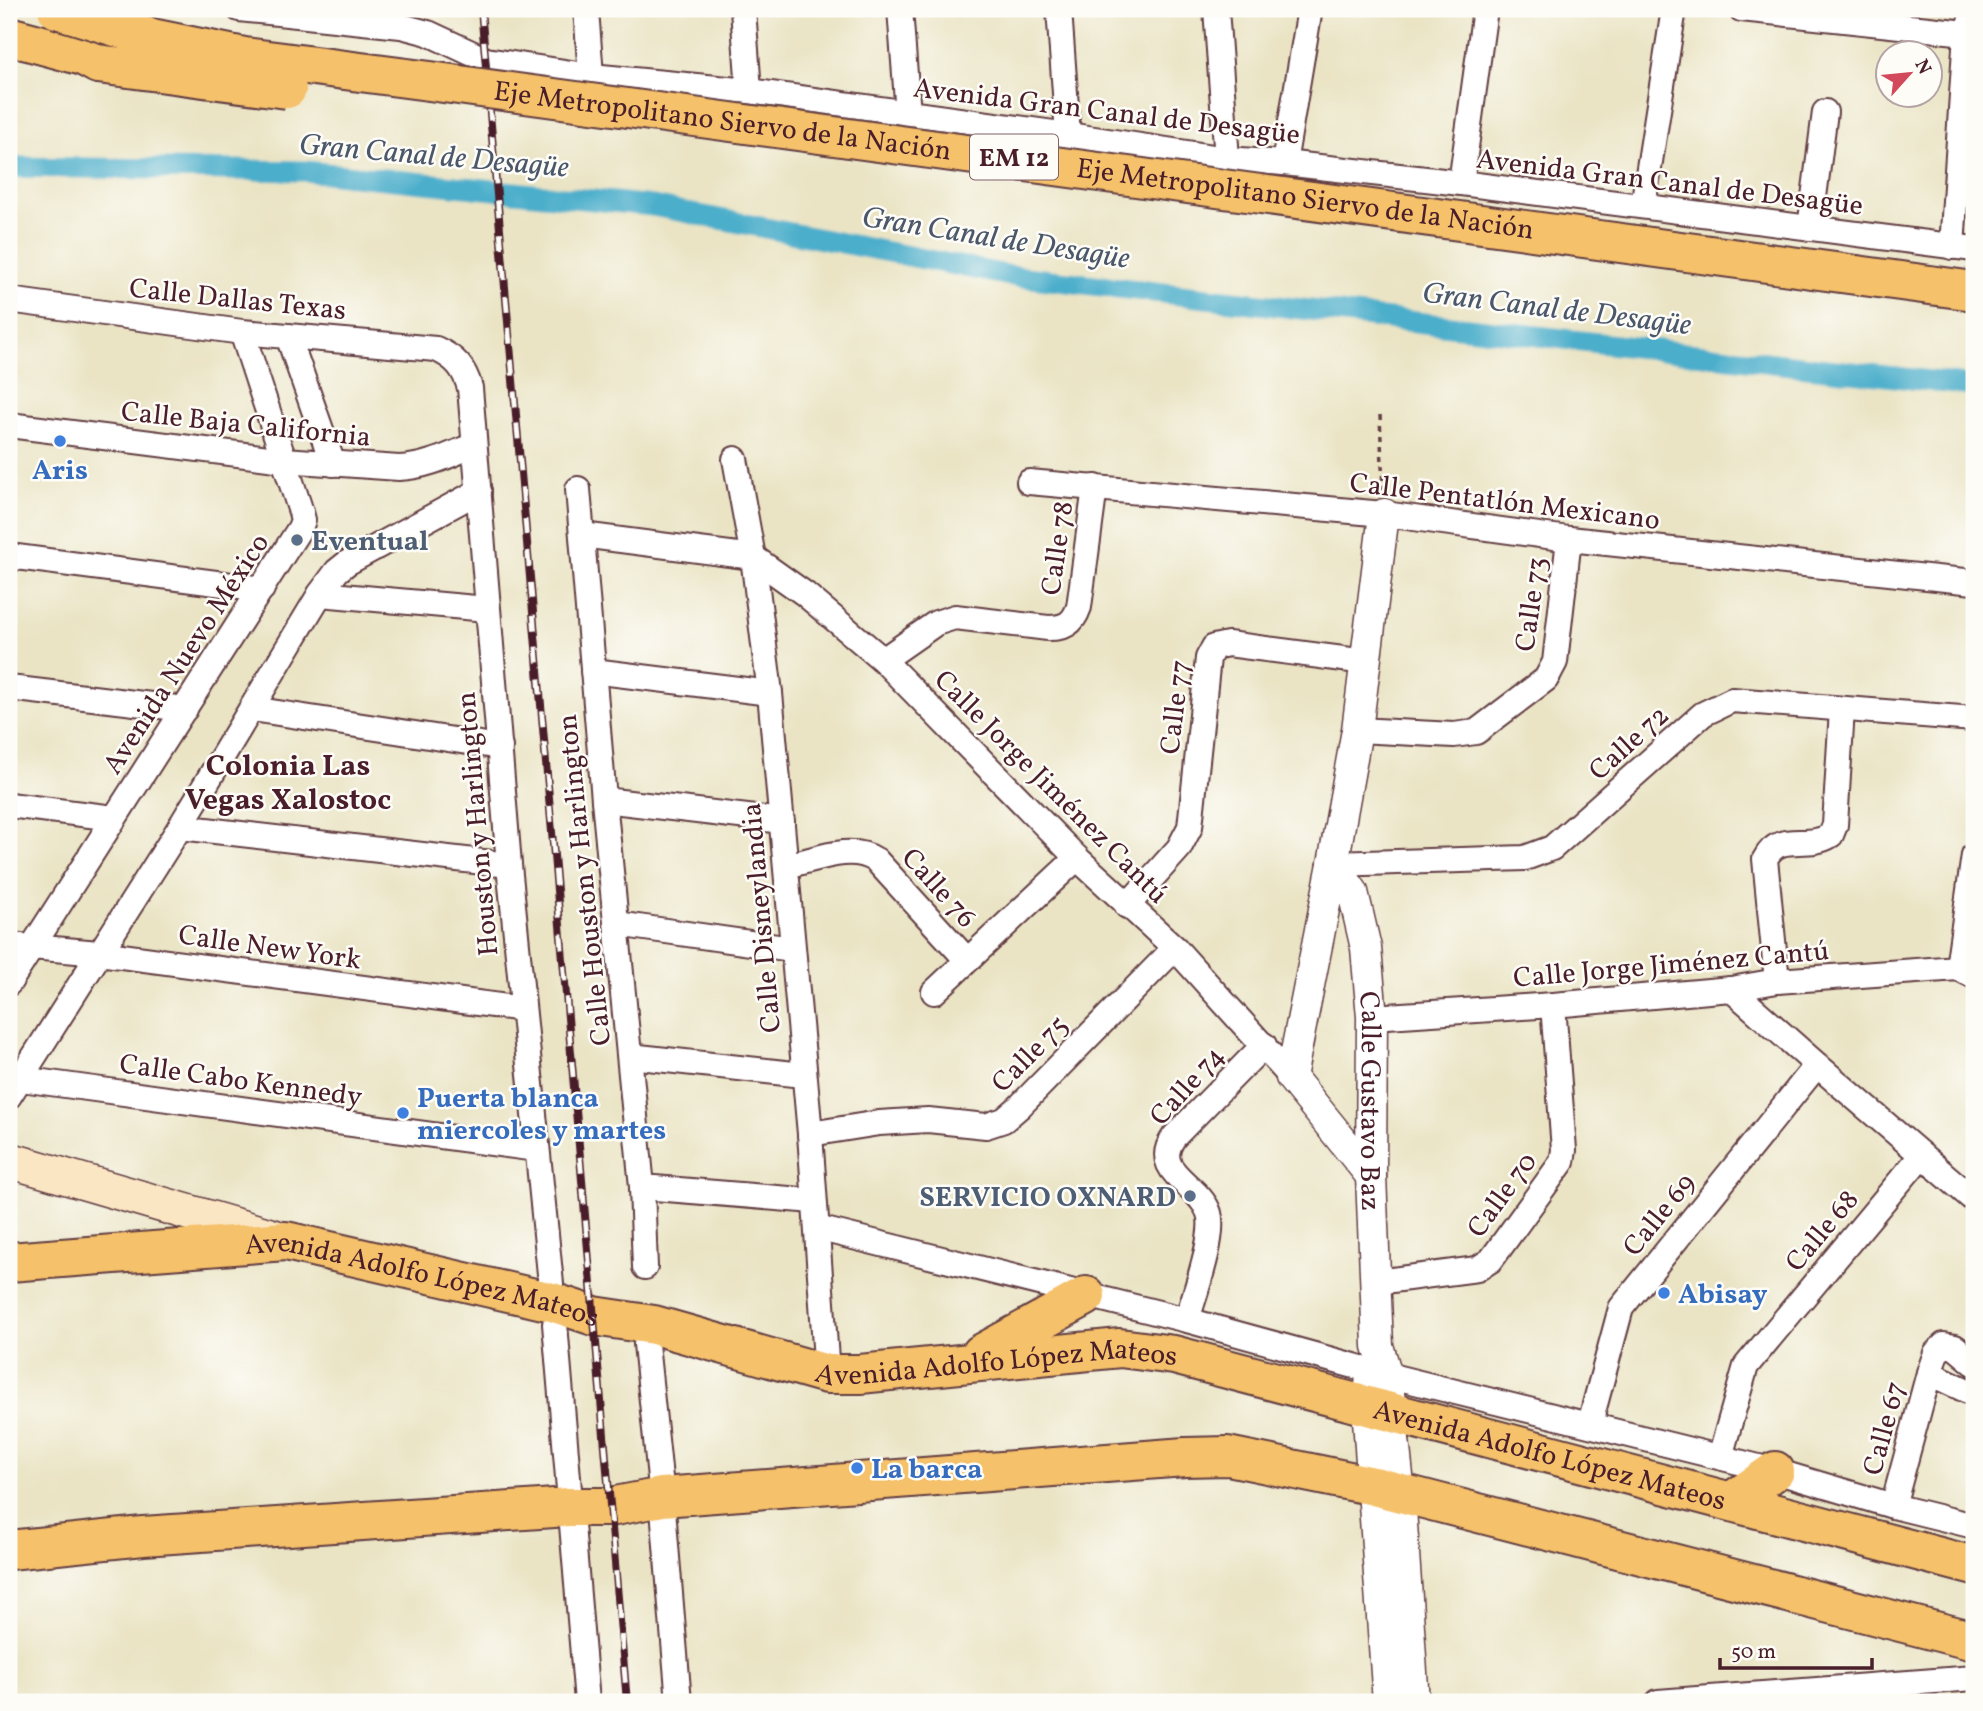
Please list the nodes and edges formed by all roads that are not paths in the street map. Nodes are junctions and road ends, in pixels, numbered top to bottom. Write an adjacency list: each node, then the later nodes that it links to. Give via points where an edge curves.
1 (57, 9): 28 (main road, Eje Metropolitano Siervo de la Nación / EM 12, bridge, via 152,38 245,57 1129,172)
2 (239, 9): 17 (street, Avenida Gran Canal de Desagüe, via 401,26 428,33 486,60)
3 (586, 9): 17 (street)
4 (743, 9): 18 (street)
5 (900, 9): 20 (street)
6 (1059, 9): 21 (street)
7 (1216, 9): 22 (street)
8 (1310, 9): 23 (street)
9 (1485, 9): 24 (street)
10 (1674, 9): 25 (street)
11 (1741, 9): 12 (street)
12 (1970, 22): 16 (street)
13 (9, 36): 15 (main road)
14 (9, 58): 15 (main road, via 81,72)
15 (98, 64): 30 (main road, Eje Metropolitano Siervo de la Nación / EM 12, bridge, via 1585,258)
16 (1970, 68): 27 (street)
17 (591, 76): 18 (street, Avenida Gran Canal de Desagüe)
18 (749, 91): 20 (street, Avenida Gran Canal de Desagüe)
19 (1825, 113): 26 (street)
20 (908, 114): 21 (street, Avenida Gran Canal de Desagüe)
21 (1068, 135): 22 (street, Avenida Gran Canal de Desagüe)
22 (1227, 159): 23 (street, Avenida Gran Canal de Desagüe)
23 (1284, 163): 24 (street, Avenida Gran Canal de Desagüe)
24 (1461, 183): 25 (street, Avenida Gran Canal de Desagüe)
25 (1643, 206): 26 (street, Avenida Gran Canal de Desagüe)
26 (1810, 228): 27 (street, Avenida Gran Canal de Desagüe)
27 (1963, 248)
28 (1974, 291)
29 (9, 300): 31 (street, Calle Dallas Texas)
30 (1974, 314)
31 (242, 332): 32 (street, Calle Dallas Texas); 36 (street, Avenida Nuevo México)
32 (288, 336): 33 (street, Calle Dallas Texas, via 436,349); 38 (street)
33 (458, 362): 35 (street, Houston y Harlington, via 470,388)
34 (9, 425): 36 (street, Calle Baja California)
35 (474, 445): 38 (street, Calle Baja California, via 415,468); 42 (street, Houston y Harlington)
36 (284, 460): 38 (street, Calle Baja California); 49 (street, Avenida Nuevo México, via 303,520)
37 (735, 460): 47 (street, Calle Disneylandia)
38 (333, 464)
39 (1029, 482): 40 (street, Calle Pentatlón Mexicano)
40 (1095, 487): 43 (street, Calle Pentatlón Mexicano); 52 (street, Calle 78, via 1079,607 1070,625 1048,628 956,617 936,623)
41 (578, 489): 44 (street, Calle Houston y Harlington)
42 (479, 491): 50 (street, via 347,564); 51 (street, Houston y Harlington)
43 (1384, 514): 45 (street, Calle Pentatlón Mexicano); 53 (street)
44 (582, 535): 47 (street); 54 (street, Calle Houston y Harlington)
45 (1569, 539): 48 (street, Calle Pentatlón Mexicano); 61 (street, Calle 73, via 1555,662 1546,679 1476,732)
46 (9, 556): 49 (street)
47 (753, 557): 52 (street, Calle Jorge Jiménez Cantú); 56 (street, Calle Disneylandia)
48 (1974, 583)
49 (262, 589): 57 (street, Avenida Nuevo México)
50 (320, 594): 51 (street); 58 (street)
51 (487, 609): 62 (street, Houston y Harlington)
52 (883, 660): 68 (street, Calle Jorge Jiménez Cantú)
53 (1366, 662): 61 (street); 73 (street, Calle 77, via 1228,644 1214,647 1208,658 1190,827 1179,848)
54 (593, 671): 56 (street); 63 (street, Calle Houston y Harlington)
55 (9, 688): 57 (street)
56 (770, 693): 66 (street, Calle Disneylandia)
57 (185, 709): 65 (street, Avenida Nuevo México)
58 (252, 709): 62 (street); 67 (street)
59 (1842, 709): 60 (street, Calle 72); 69 (street, Calle 72, via 1732,700 1703,714 1552,848 1525,858); 81 (street, via 1831,835 1813,842 1782,842 1770,849 1765,859)
60 (1974, 719)
61 (1357, 730): 69 (street)
62 (500, 747): 70 (street, Houston y Harlington)
63 (604, 800): 66 (street); 74 (street, Calle Houston y Harlington)
64 (9, 805): 65 (street)
65 (114, 818): 75 (street, Avenida Nuevo México)
66 (782, 821): 71 (street, Calle Disneylandia)
67 (180, 827): 70 (street); 78 (street)
68 (1077, 858): 73 (street, Calle Jorge Jiménez Cantú); 79 (street, Calle 76)
69 (1333, 864): 87 (street, Calle Gustavo Baz, via 1353,892 1362,924); 92 (street)
70 (509, 865): 86 (street, Houston y Harlington)
71 (786, 866): 77 (street, Calle Disneylandia); 79 (street, Calle 76, via 853,851 866,854)
72 (1974, 867): 80 (street)
73 (1127, 906): 76 (street, Calle Jorge Jiménez Cantú)
74 (617, 924): 77 (street); 89 (street, Calle Houston y Harlington)
75 (20, 946): 78 (street, Calle New York); 82 (street, Avenida Nuevo México)
76 (1175, 948): 88 (street, Calle Jorge Jiménez Cantú); 94 (street, Calle 75, via 1003,1120 986,1126 928,1120 891,1122)
77 (792, 949): 91 (street, Calle Disneylandia)
78 (99, 953): 86 (street, Calle New York); 93 (street)
79 (967, 960): 84 (street, Calle 76)
80 (1966, 972): 81 (street, Calle Jorge Jiménez Cantú)
81 (1777, 981): 83 (street, Calle Jorge Jiménez Cantú)
82 (9, 983)
83 (1731, 989): 85 (street, Calle Jorge Jiménez Cantú); 90 (street)
84 (934, 992)
85 (1553, 1005): 87 (street, Calle Jorge Jiménez Cantú); 106 (street, Calle 70, via 1562,1162 1492,1260 1478,1269)
86 (523, 1009): 95 (street, Houston y Harlington)
87 (1372, 1017): 98 (street, Calle Gustavo Baz)
88 (1264, 1045): 92 (street, Calle Jorge Jiménez Cantú); 109 (street, Calle 74, via 1167,1146 1170,1166 1200,1196 1209,1214 1210,1234)
89 (630, 1056): 91 (street); 99 (street, Calle Houston y Harlington)
90 (1817, 1065): 96 (street); 119 (street, Calle 69, via 1621,1308)
91 (803, 1075): 94 (street, Calle Disneylandia)
92 (1291, 1077): 98 (street)
93 (15, 1088): 95 (street, Calle Cabo Kennedy)
94 (810, 1134): 101 (street, Calle Disneylandia)
95 (536, 1149): 107 (street, Houston y Harlington)
96 (1922, 1156): 100 (street); 120 (street, Calle 68, via 1746,1366)
97 (9, 1160): 103 (main road)
98 (1371, 1177): 106 (street, Calle Gustavo Baz)
99 (642, 1187): 101 (street); 105 (street, Calle Houston y Harlington)
100 (1974, 1200)
101 (814, 1201): 102 (street, Calle Disneylandia)
102 (817, 1228): 108 (street); 116 (street, Calle Disneylandia)
103 (286, 1241): 104 (main road, Avenida Adolfo López Mateos); 116 (main road, Avenida Adolfo López Mateos, via 552,1302 594,1316 654,1325)
104 (9, 1262)
105 (645, 1266)
106 (1377, 1282): 117 (street, Calle Gustavo Baz)
107 (551, 1283)
108 (1086, 1296): 109 (street); 113 (main road)
109 (1187, 1321): 112 (street)
110 (555, 1324): 126 (street)
111 (646, 1344): 123 (street)
112 (1266, 1361): 113 (main road, Avenida Adolfo López Mateos, via 1120,1348); 117 (main road, Avenida Adolfo López Mateos)
113 (967, 1362): 116 (main road, Avenida Adolfo López Mateos)
114 (1974, 1363): 115 (street, via 1955,1347 1944,1345)
115 (1929, 1373): 118 (street, Calle 67); 125 (street, Calle 67)
116 (827, 1374)
117 (1379, 1382): 119 (street); 122 (street, Calle Gustavo Baz); 124 (main road, Avenida Adolfo López Mateos)
118 (1974, 1394)
119 (1590, 1423): 120 (street)
120 (1720, 1457): 121 (street)
121 (1775, 1471): 124 (main road); 125 (street)
122 (1387, 1490): 123 (main road, via 1228,1456); 130 (main road); 134 (street); 135 (street)
123 (662, 1497): 126 (main road, via 610,1507); 133 (street)
124 (1732, 1501): 129 (main road, Avenida Adolfo López Mateos)
125 (1893, 1506): 127 (street)
126 (569, 1507): 128 (main road); 132 (street)
127 (1974, 1526)
128 (9, 1549)
129 (1974, 1566)
130 (1974, 1641)
131 (1974, 1678): 136 (street)
132 (587, 1702)
133 (679, 1702)
134 (1388, 1702)
135 (1414, 1702)
136 (1658, 1702)

